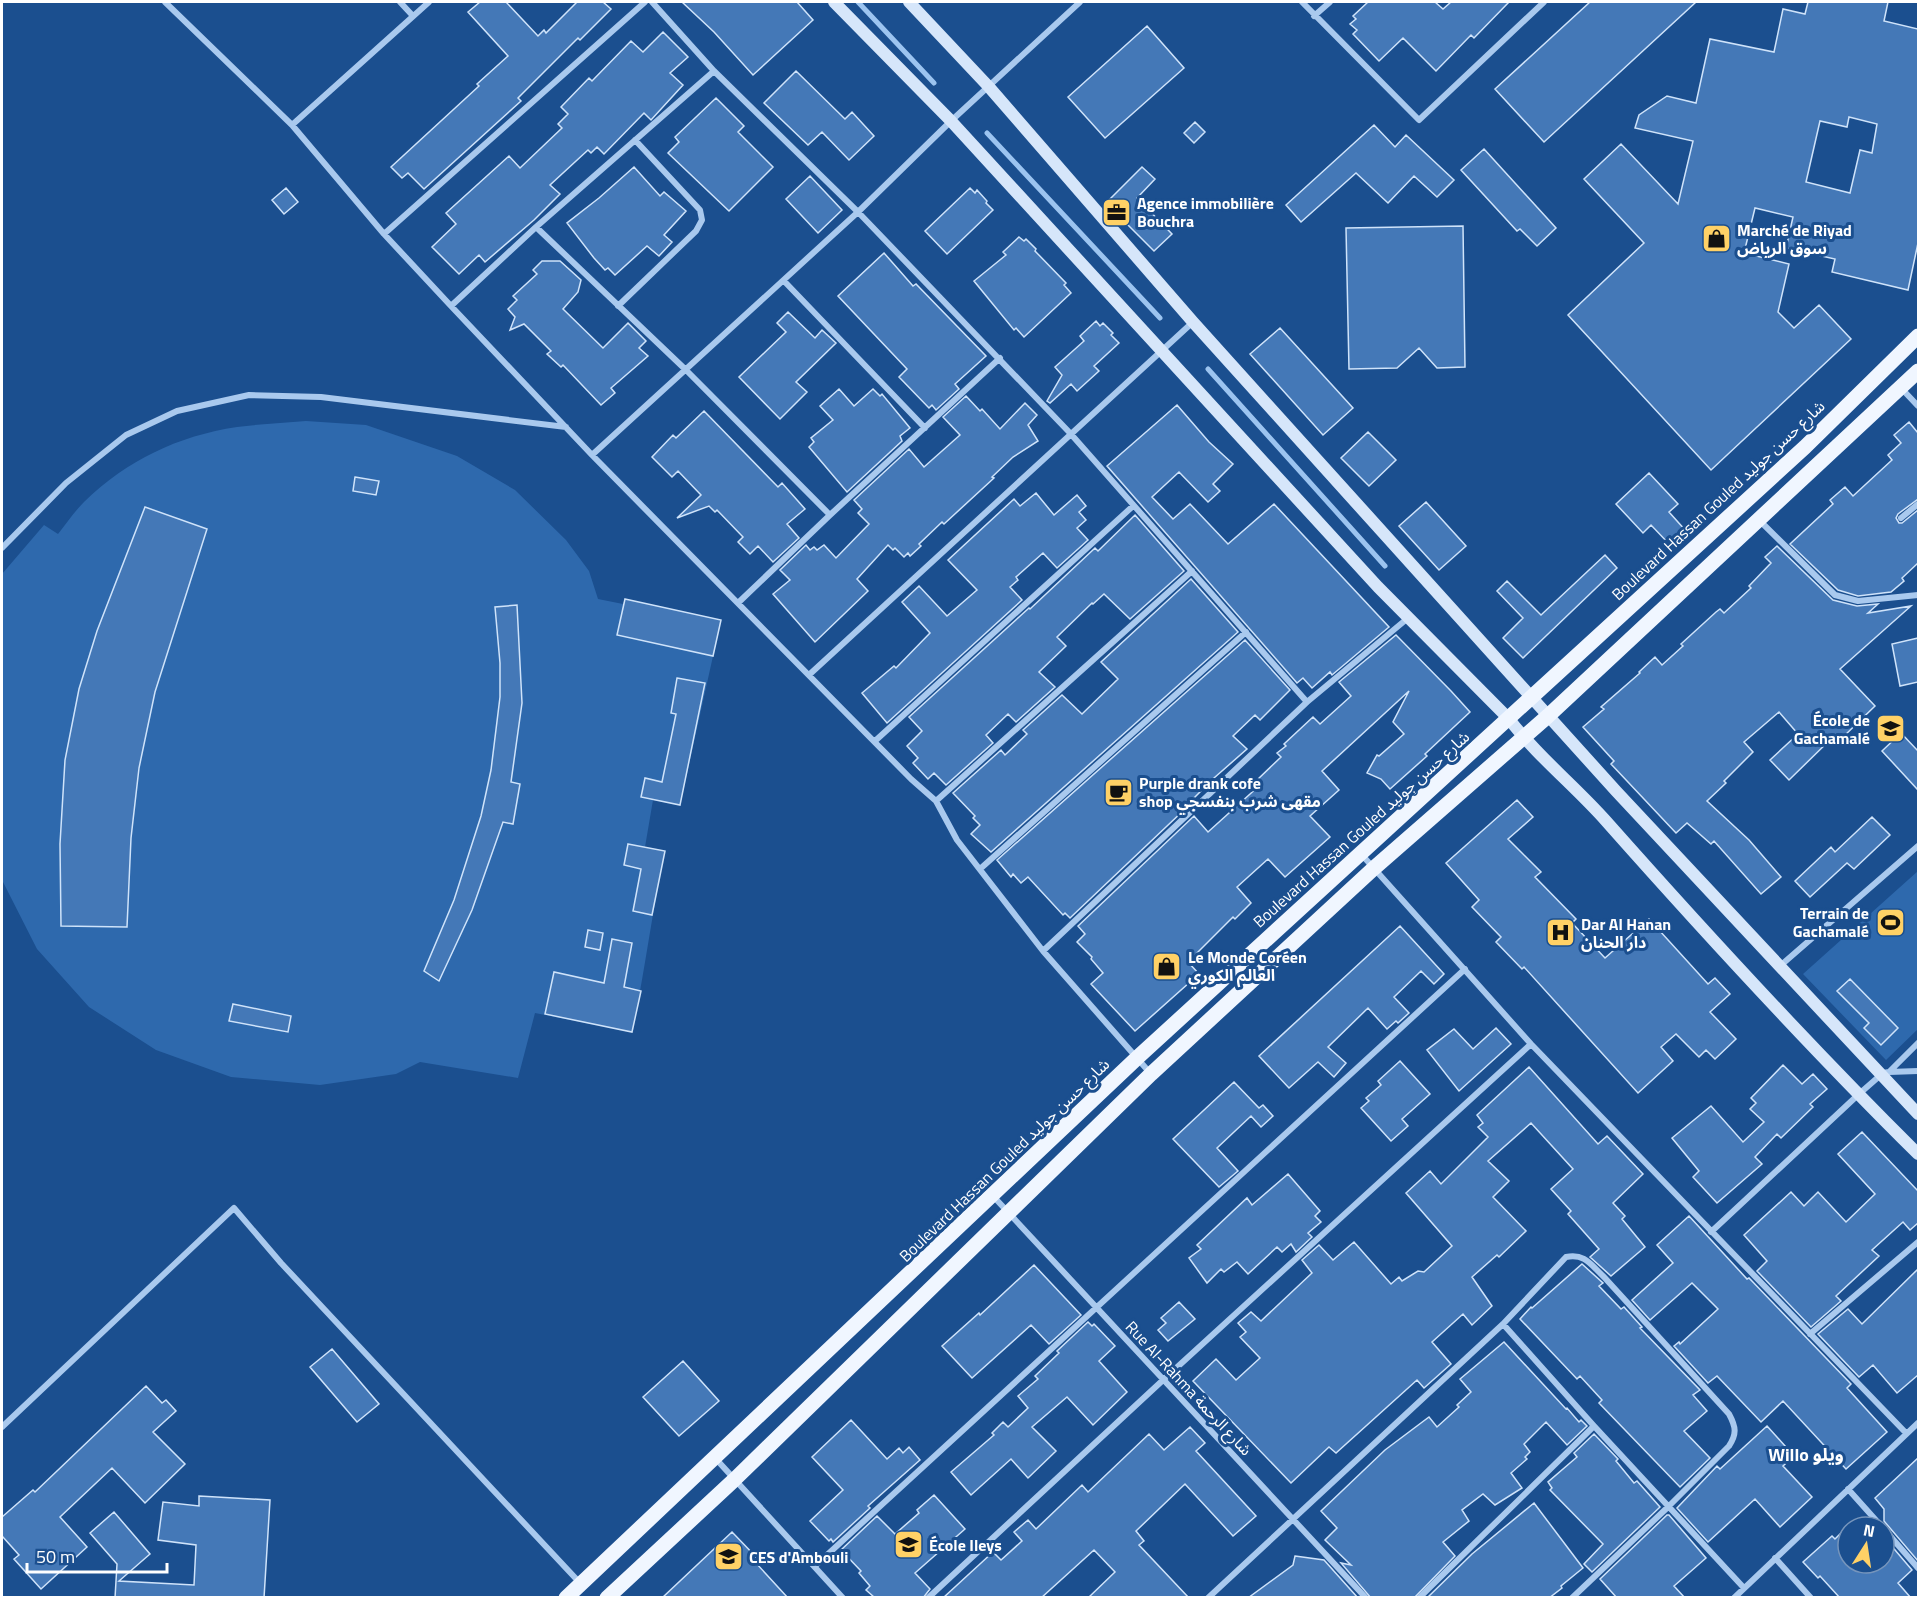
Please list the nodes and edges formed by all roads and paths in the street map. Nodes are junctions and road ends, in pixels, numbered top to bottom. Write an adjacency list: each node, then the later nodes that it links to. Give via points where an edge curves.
1 (165, 2): 17 (street)
2 (399, 2): 13 (street)
3 (429, 2): 13 (street)
4 (645, 2): 21 (street)
5 (652, 2): 14 (street)
6 (834, 2): 16 (main road)
7 (909, 2): 15 (main road)
8 (1080, 2): 15 (street)
9 (1302, 2): 12 (street)
10 (1330, 2): 12 (street)
11 (1544, 2): 12 (street, via 1419,120)
12 (1314, 15)
13 (413, 16): 17 (street)
14 (714, 71): 18 (street); 19 (street)
15 (989, 87): 16 (street); 25 (main road)
16 (951, 122): 19 (street); 27 (main road)
17 (292, 124): 21 (street)
18 (635, 140): 20 (street); 24 (street, via 700,210 702,220 696,231)
19 (858, 212): 22 (street); 28 (street)
20 (536, 227): 23 (street); 24 (street)
21 (384, 234): 23 (street)
22 (784, 281): 29 (street); 34 (street)
23 (451, 306): 33 (street)
24 (618, 306): 29 (street)
25 (1193, 322): 27 (street); 51 (main road)
26 (1918, 336): 45 (main road, Boulevard Hassan Gouled شارع حسن جوليد, via 1805,447)
27 (1160, 350): 35 (street); 48 (main road)
28 (1000, 358): 34 (street); 35 (street)
29 (686, 370): 36 (street); 39 (street)
30 (1918, 371): 31 (main road)
31 (1901, 387): 32 (street); 41 (main road)
32 (1918, 406)
33 (566, 427): 36 (street); 42 (street, via 321,397 249,395 177,411 126,435 66,483)
34 (925, 428): 39 (street)
35 (1070, 433): 38 (street); 50 (street)
36 (592, 455): 46 (street)
37 (1918, 504): 40 (street)
38 (1133, 506): 43 (street); 56 (street)
39 (830, 515): 46 (street)
40 (1901, 518)
41 (1760, 520): 44 (street, via 1834,595 1858,601); 47 (main road)
42 (2, 548)
43 (1192, 571): 49 (street); 57 (street)
44 (1918, 595)
45 (1638, 600): 47 (main road); 51 (main road, Boulevard Hassan Gouled شارع حسن جوليد)
46 (739, 602): 50 (street)
47 (1654, 617): 53 (main road)
48 (1409, 618): 52 (street); 54 (main road)
49 (1246, 632): 52 (street); 60 (street)
50 (810, 674): 56 (street)
51 (1531, 697): 53 (main road); 54 (main road, Boulevard Hassan Gouled شارع حسن جوليد)
52 (1307, 702): 62 (street)
53 (1548, 716): 55 (main road); 63 (main road)
54 (1509, 719): 55 (main road); 59 (main road, Boulevard Hassan Gouled شارع حسن جوليد)
55 (1523, 737): 61 (main road); 71 (main road, via 1596,809 1726,956)
56 (875, 741): 57 (street)
57 (936, 801): 60 (street, via 957,840)
58 (1918, 846): 63 (street)
59 (1361, 854): 61 (street); 67 (main road, Boulevard Hassan Gouled شارع حسن جوليد)
60 (980, 869): 62 (street)
61 (1373, 869): 64 (street); 70 (main road)
62 (1043, 951): 67 (street)
63 (1780, 966): 69 (main road)
64 (1465, 969): 66 (street); 78 (street)
65 (1918, 1043): 69 (street)
66 (1531, 1044): 76 (street); 83 (street)
67 (1138, 1057): 70 (street); 74 (main road, Boulevard Hassan Gouled شارع حسن جوليد)
68 (1918, 1071): 69 (street)
69 (1886, 1072): 71 (street); 72 (main road)
70 (1152, 1074): 75 (main road)
71 (1859, 1094): 73 (main road); 76 (street)
72 (1918, 1113)
73 (1918, 1154)
74 (993, 1196): 75 (street, Rue Al-Rahma شارع الرحمة); 80 (main road, Boulevard Hassan Gouled شارع حسن جوليد)
75 (1008, 1215): 78 (street, Rue Al-Rahma شارع الرحمة); 82 (main road)
76 (1711, 1232): 81 (street)
77 (1918, 1242): 81 (street)
78 (1095, 1308): 83 (street, Rue Al-Rahma شارع الرحمة); 96 (street)
79 (1503, 1324): 85 (street); 91 (street, via 1566,1257 1576,1255 1604,1277 1729,1414 1735,1438); 93 (street)
80 (846, 1334): 82 (main road); 88 (main road, Boulevard Hassan Gouled شارع حسن جوليد)
81 (1810, 1334): 87 (street)
82 (865, 1354): 89 (main road)
83 (1162, 1381): 93 (street, Rue Al-Rahma شارع الرحمة); 103 (street)
84 (1918, 1423): 87 (street)
85 (1594, 1426): 91 (street); 106 (street)
86 (2, 1427): 98 (street, via 234,1208)
87 (1906, 1433): 90 (street)
88 (715, 1458): 89 (street); 98 (main road, Boulevard Hassan Gouled شارع حسن جوليد)
89 (734, 1480): 96 (street); 101 (main road)
90 (1848, 1489): 92 (street); 95 (street)
91 (1668, 1507): 99 (street); 107 (street)
92 (1871, 1515)
93 (1293, 1519): 104 (street); 105 (street, Rue Al-Rahma شارع الرحمة)
94 (1896, 1543): 97 (street)
95 (1775, 1557): 99 (street); 109 (street)
96 (815, 1566): 102 (street)
97 (1918, 1568)
98 (581, 1584): 100 (main road, Boulevard Hassan Gouled شارع حسن جوليد)
99 (1743, 1588): 108 (street)
100 (566, 1598)
101 (607, 1598)
102 (843, 1598)
103 (928, 1598)
104 (1208, 1598)
105 (1366, 1598)
106 (1419, 1598)
107 (1572, 1598)
108 (1734, 1598)
109 (1811, 1598)

